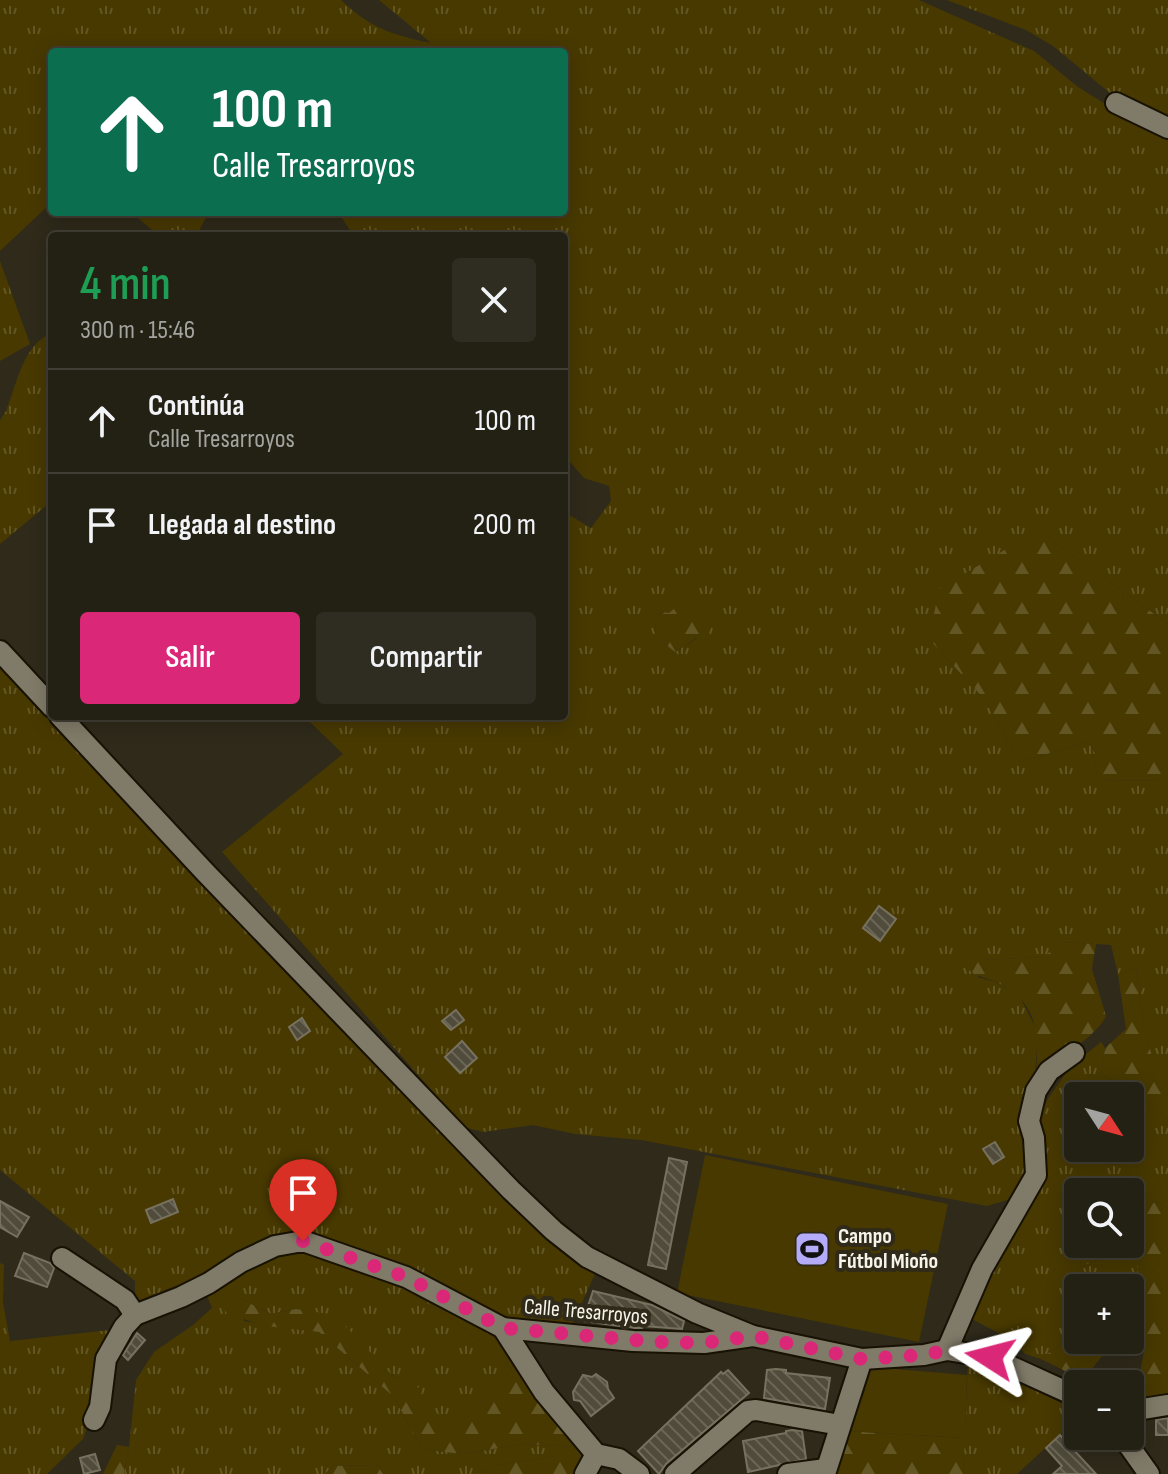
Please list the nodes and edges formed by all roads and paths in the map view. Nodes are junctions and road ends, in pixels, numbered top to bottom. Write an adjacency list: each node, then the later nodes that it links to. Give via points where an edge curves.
1 (1116, 103): 2 (street)
2 (1168, 128)
3 (0, 651): 4 (street)
4 (48, 703)
5 (64, 720): 10 (street, via 554,1231 587,1257)
6 (1074, 1053): 11 (street, via 1049,1071 1036,1091 1029,1121 1036,1175 982,1269)
7 (62, 1258): 8 (street, via 125,1300)
8 (135, 1315): 9 (street, Calle Tresarroyos, via 181,1297 275,1246 303,1241 406,1277); 16 (street, via 106,1359)
9 (503, 1328): 10 (street, Calle Tresarroyos, via 633,1341 704,1343); 19 (street, via 544,1392)
10 (753, 1336): 12 (street)
11 (947, 1350): 12 (street); 13 (street, via 990,1357)
12 (862, 1359): 17 (street)
13 (1064, 1391)
14 (1168, 1405): 15 (street)
15 (1144, 1409)
16 (94, 1420)
17 (840, 1425): 20 (street); 23 (street, via 748,1411)
18 (1132, 1450): 25 (street)
19 (596, 1454): 21 (street); 22 (street, via 619,1459)
20 (825, 1472): 24 (street)
21 (585, 1474)
22 (639, 1474)
23 (675, 1474)
24 (788, 1474)
25 (1149, 1474)

